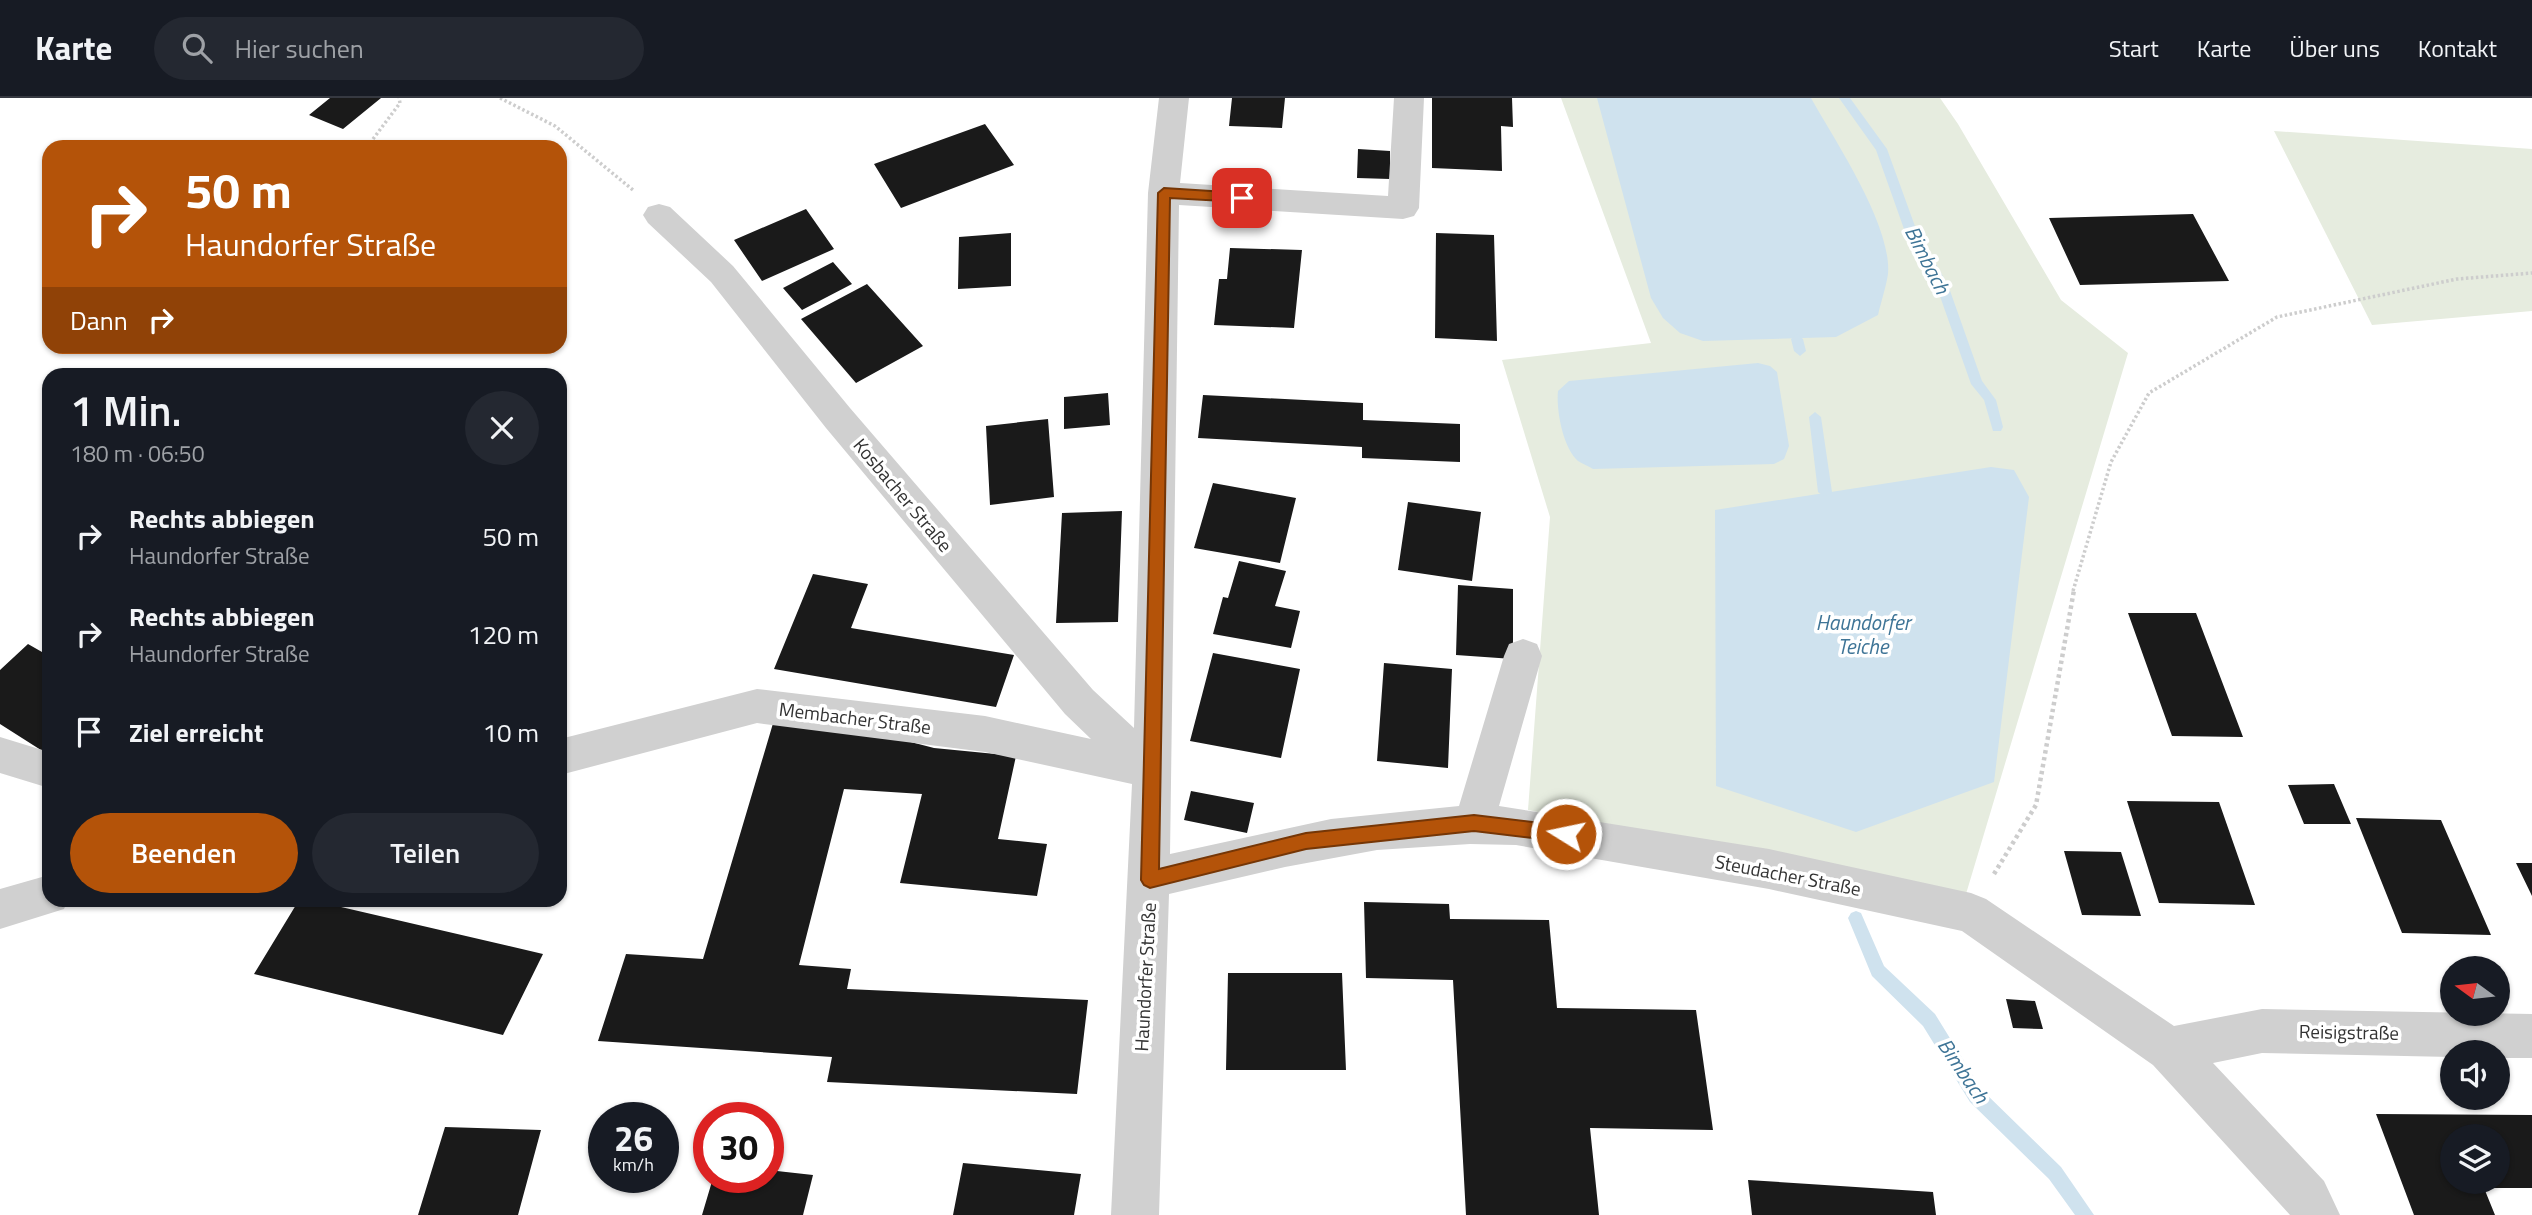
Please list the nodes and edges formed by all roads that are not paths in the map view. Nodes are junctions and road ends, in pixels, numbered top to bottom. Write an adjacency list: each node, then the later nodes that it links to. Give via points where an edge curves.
1 (1174, 98): 3 (street, Haundorfer Straße)
2 (1409, 98): 3 (street, via 1403,208)
3 (1164, 193): 9 (street, Haundorfer Straße)
4 (659, 215): 9 (street, Kosbacher Straße, via 722,274 1079,702)
5 (1523, 656): 10 (street)
6 (0, 755): 8 (street)
7 (567, 755): 9 (street, Membacher Straße, via 757,706 985,734)
8 (42, 768)
9 (1153, 771): 11 (street, Haundorfer Straße)
10 (1474, 823): 11 (street, Steudacher Straße, via 1306,841); 15 (street, Steudacher Straße, via 1516,826 1769,869 1971,913)
11 (1150, 880): 16 (street, Haundorfer Straße)
12 (42, 897): 13 (street)
13 (0, 909)
14 (2532, 1036): 15 (street, Reisigstraße, via 2262,1031)
15 (2169, 1049): 17 (street, Steudacher Straße, via 2307,1198)
16 (1135, 1215)
17 (2316, 1215)

